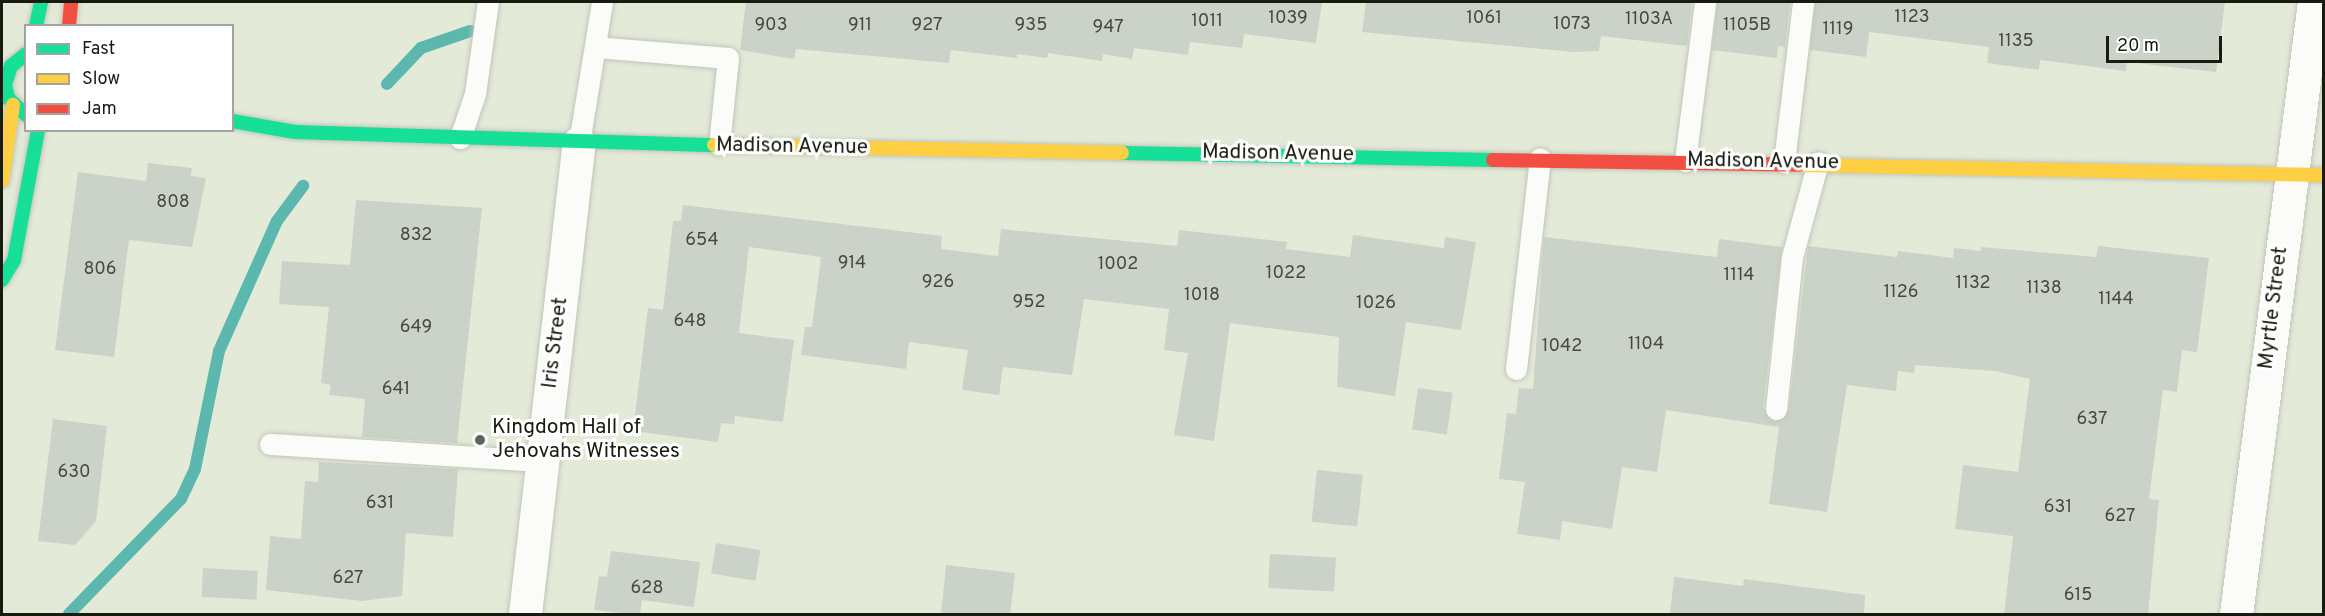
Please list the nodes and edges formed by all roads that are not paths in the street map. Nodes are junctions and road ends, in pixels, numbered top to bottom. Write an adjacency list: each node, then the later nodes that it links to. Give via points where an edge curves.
1 (41, 2): 8 (street)
2 (71, 2): 9 (street)
3 (488, 2): 14 (lane, via 475,94)
4 (602, 2): 10 (lane)
5 (1705, 2): 18 (lane)
6 (1803, 2): 19 (lane)
7 (2314, 2): 21 (street, Myrtle Street)
8 (36, 24)
9 (69, 24)
10 (595, 47): 15 (lane); 16 (lane, via 728,58)
11 (12, 86): 23 (street)
12 (234, 121): 14 (street, Madison Avenue, via 295,132)
13 (38, 132): 24 (street, via 14,260)
14 (460, 138): 15 (street, Madison Avenue)
15 (579, 143): 16 (street, Madison Avenue); 28 (street, Iris Street)
16 (719, 145): 17 (street, Madison Avenue)
17 (1540, 158): 18 (street, Madison Avenue); 25 (lane)
18 (1685, 161): 19 (street, Madison Avenue)
19 (1784, 162): 20 (street, Madison Avenue)
20 (1818, 162): 21 (street, Madison Avenue); 26 (lane, via 1792,257)
21 (2291, 171): 22 (street, Madison Avenue); 30 (street, Myrtle Street)
22 (2324, 175)
23 (2, 181)
24 (2, 278)
25 (1516, 369)
26 (1776, 410)
27 (270, 444): 28 (lane)
28 (542, 461): 29 (street, Iris Street)
29 (525, 615)
30 (2236, 615)

